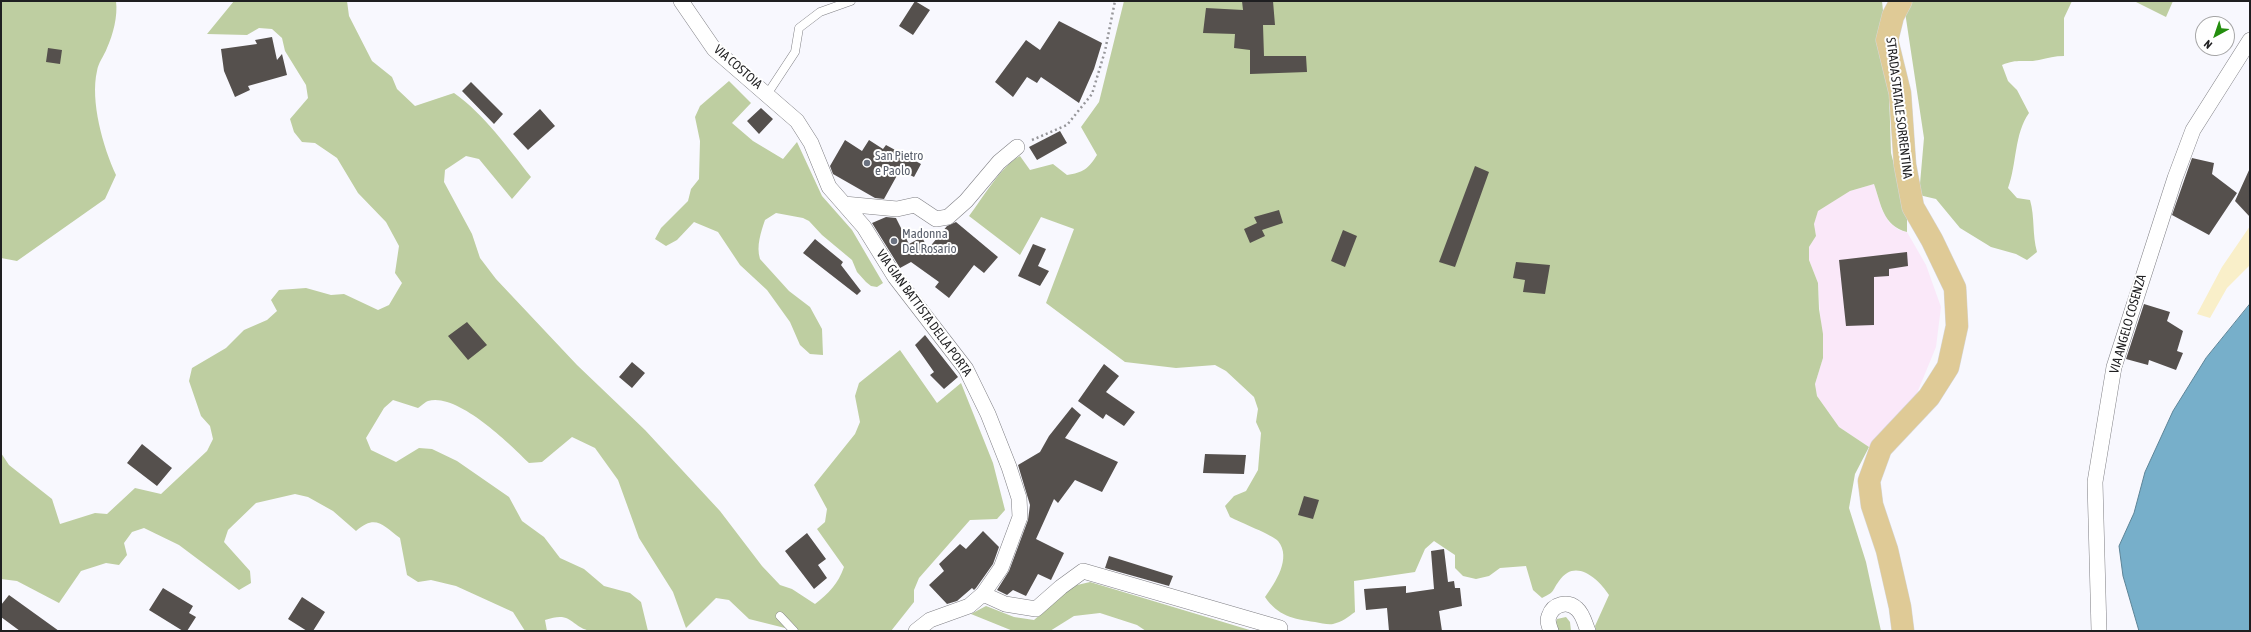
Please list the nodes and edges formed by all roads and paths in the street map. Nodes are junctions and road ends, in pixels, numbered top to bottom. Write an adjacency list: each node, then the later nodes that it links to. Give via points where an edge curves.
1 (681, 1): 6 (street, VIA COSTOIA, via 714,49)
2 (851, 1): 6 (lane, via 820,12 799,28 795,52)
3 (1115, 1): 7 (path, via 1105,51 1092,94 1067,125)
4 (1901, 1): 16 (main road, STRADA STATALE SORRENTINA, via 1893,16 1888,40 1900,93 1905,165 1913,207 1955,288 1957,326 1948,367 1929,397 1881,448 1869,481 1872,506 1889,557)
5 (2250, 40): 17 (street, VIA ANGELO COSENZA, via 2193,130 2174,178 2114,367 2095,482)
6 (768, 93): 8 (street, VIA GIAN BATTISTA DELLA PORTA, via 797,121 811,143 830,187)
7 (1017, 147): 8 (street, via 999,162 966,201 948,217 936,219 915,205 897,209)
8 (844, 204): 9 (street, VIA GIAN BATTISTA DELLA PORTA, via 864,227 895,277 966,369 988,414 1009,467 1019,498 1020,517 1001,568)
9 (984, 594): 11 (street, via 1004,604 1036,609 1060,587 1083,571); 13 (street, VIA GIAN BATTISTA DELLA PORTA, via 969,606 930,620)
10 (780, 616): 12 (lane)
11 (1280, 628)
12 (794, 631)
13 (916, 631)
14 (1551, 631): 15 (street, via 1548,621 1552,610 1561,604 1567,604 1581,613)
15 (1588, 631)
16 (1903, 631)
17 (2099, 631)

